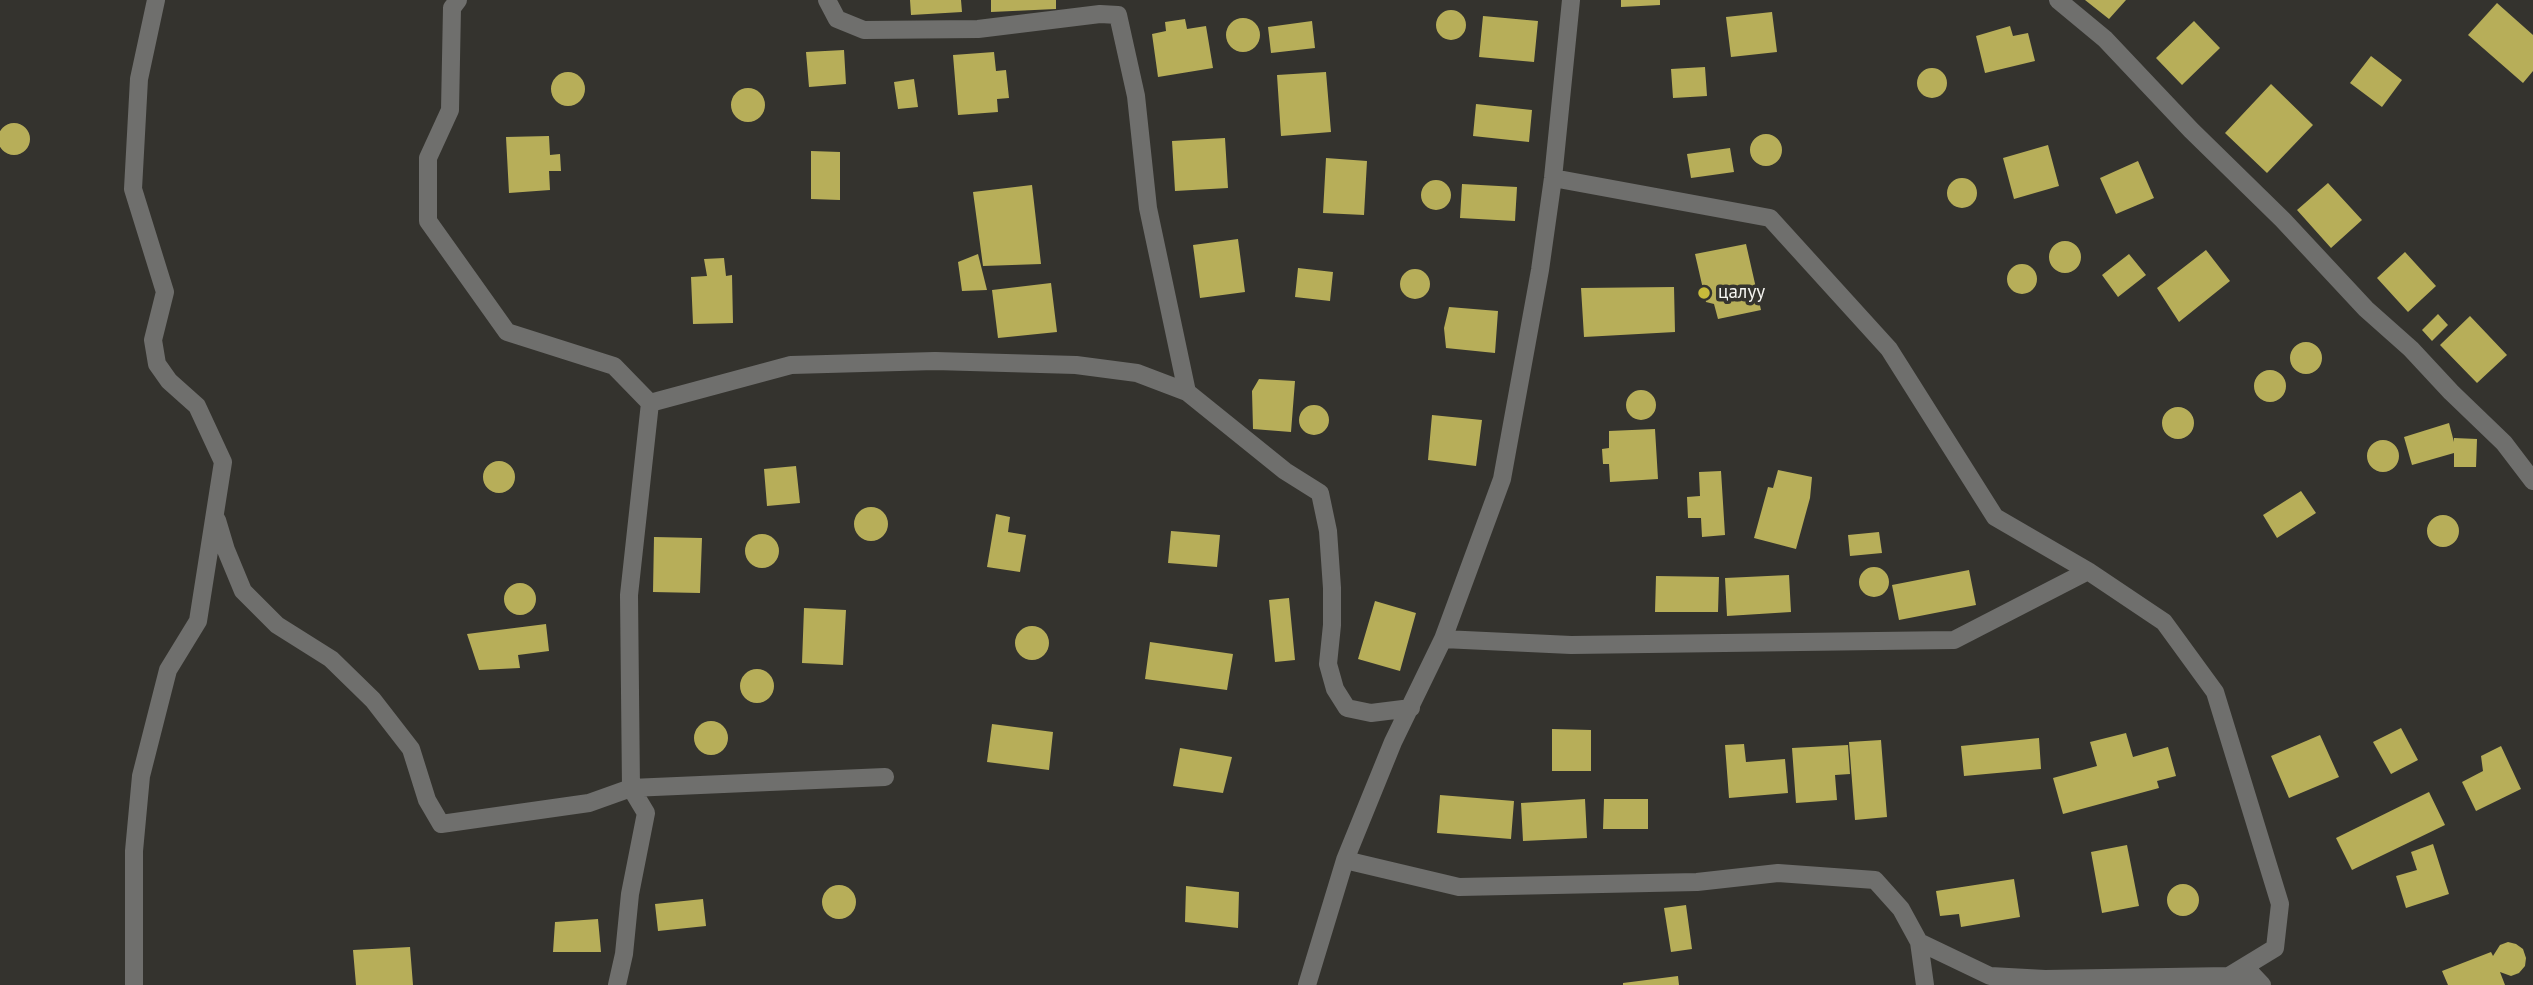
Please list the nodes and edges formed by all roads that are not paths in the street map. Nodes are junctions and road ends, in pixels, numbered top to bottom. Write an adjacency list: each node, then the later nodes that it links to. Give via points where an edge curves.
1 (156, 0): 10 (street, via 139,79 133,189 165,292 153,340 156,364 197,406 223,462)
2 (458, 0): 8 (street, via 452,8 450,110 428,158 428,221 507,332 614,366)
3 (827, 0): 7 (street, via 837,19 864,30 978,29 1118,15 1136,96 1148,208)
4 (1571, 0): 6 (street)
5 (2058, 0): 9 (street, via 2105,39 2366,309 2504,443)
6 (1553, 178): 11 (street, via 1770,218 1889,349 1995,517); 12 (street, via 1502,479)
7 (1187, 392): 8 (street, via 1138,373 1076,365 935,361 791,365); 13 (street, via 1285,471 1320,493 1332,588 1328,664 1347,708 1371,713)
8 (650, 403): 15 (street, via 629,595)
9 (2533, 481)
10 (215, 513): 15 (street, via 243,591 277,625 331,659 373,700 411,749 440,824 589,803); 20 (street, via 198,621 168,670 141,776 134,851)
11 (2088, 571): 12 (street, via 1954,640 1571,645); 18 (street, via 2164,622 2215,692 2280,904 2275,948)
12 (1443, 639): 13 (street)
13 (1410, 708): 16 (street)
14 (885, 777): 15 (street)
15 (631, 788): 21 (street, via 646,813)
16 (1345, 860): 17 (street, via 1459,887 1697,881 1778,873 1875,880 1901,909); 22 (street)
17 (1919, 942): 19 (street, via 1990,976); 23 (street)
18 (2245, 967): 19 (street); 24 (street)
19 (2236, 981)
20 (134, 985)
21 (617, 985)
22 (1307, 985)
23 (1925, 985)
24 (2262, 985)

